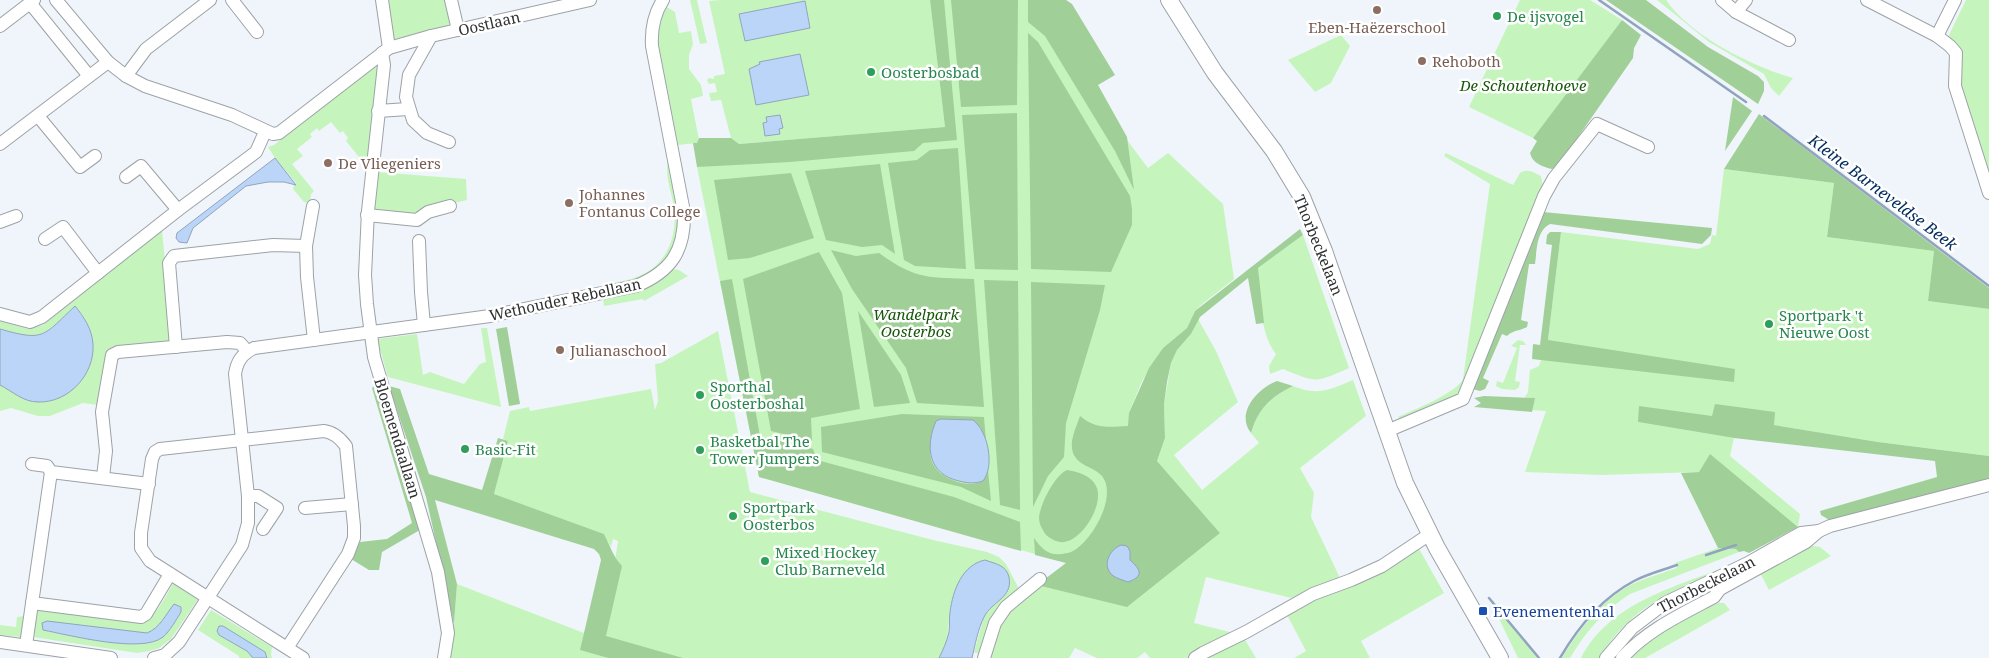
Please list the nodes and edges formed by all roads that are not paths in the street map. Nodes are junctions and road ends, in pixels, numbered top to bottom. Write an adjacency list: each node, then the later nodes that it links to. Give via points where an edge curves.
1 (56, 0): 23 (street)
2 (210, 0): 25 (street, via 146,49)
3 (232, 0): 18 (street)
4 (382, 0): 22 (street, Bloemendaallaan)
5 (451, 0): 17 (street)
6 (590, 0): 14 (street, Oostlaan)
7 (1169, 0): 52 (main road, Thorbeckelaan, via 1220,79 1274,151 1302,197 1324,250)
8 (1722, 0): 15 (street)
9 (1746, 0): 15 (street)
10 (1867, 0): 20 (street)
11 (1955, 0): 20 (street)
12 (661, 1): 47 (street, Wethouder Rebellaan, via 653,24 652,46 684,212 678,252 668,267 636,286)
13 (32, 2): 16 (street); 24 (street)
14 (552, 4): 17 (street, Oostlaan)
15 (1736, 12): 21 (street)
16 (0, 26)
17 (458, 30): 19 (street, Oostlaan)
18 (257, 32)
19 (431, 36): 22 (street, Oostlaan); 26 (street, via 409,75)
20 (1937, 36): 35 (street, via 1956,53 1955,86)
21 (1789, 40)
22 (385, 50): 27 (street, Bloemendaallaan); 29 (street, via 279,133)
23 (108, 62): 24 (street); 25 (street)
24 (90, 76): 28 (street)
25 (126, 76): 29 (street, via 145,86 232,115)
26 (408, 109): 27 (street); 30 (street, via 413,120 427,133)
27 (378, 110): 39 (street, Bloemendaallaan)
28 (38, 116): 31 (street); 33 (street, via 80,167)
29 (265, 132): 38 (street, via 256,152)
30 (449, 142)
31 (0, 144)
32 (1648, 147): 52 (street, via 1597,124 1554,178 1544,196 1463,398)
33 (95, 156)
34 (126, 177): 38 (street, via 141,166)
35 (1989, 193)
36 (313, 206): 44 (street)
37 (450, 206): 39 (street, via 428,212 417,220)
38 (178, 210): 45 (street)
39 (368, 215): 48 (street, Bloemendaallaan, via 365,275)
40 (16, 216): 41 (street)
41 (0, 222)
42 (45, 239): 45 (street, via 63,227)
43 (420, 241): 47 (street)
44 (306, 246): 49 (street); 50 (street, via 273,245 174,256 170,263)
45 (98, 273): 46 (street, via 42,317 30,322)
46 (0, 314)
47 (424, 326): 48 (street, Wethouder Rebellaan)
48 (370, 332): 49 (street, Wethouder Rebellaan); 76 (street, Bloemendaallaan, via 378,372 438,572 448,633)
49 (314, 340): 51 (street, Wethouder Rebellaan, via 254,348)
50 (176, 347): 51 (street, via 227,342 240,343); 56 (street, via 112,355 102,412 106,451)
51 (247, 352): 53 (street, via 237,364 235,374)
52 (1387, 431): 64 (main road, Thorbeckelaan, via 1405,483)
53 (241, 441): 57 (street, via 160,448 152,459); 59 (street); 60 (street, via 329,432 346,446)
54 (32, 464): 55 (street, via 48,466)
55 (51, 472): 56 (street); 68 (street)
56 (103, 477): 57 (street)
57 (149, 484): 65 (street, via 141,548 150,561)
58 (1989, 485): 63 (street, Thorbeckelaan)
59 (248, 496): 62 (street, via 258,496 280,510); 67 (street, via 248,522 242,545)
60 (352, 504): 61 (street); 72 (street, via 354,538 348,554)
61 (305, 508)
62 (263, 529)
63 (1819, 531): 81 (street, Thorbeckelaan, via 1801,533 1666,603 1632,628); 82 (street, Thorbeckelaan, via 1806,542 1720,589 1714,597 1658,628)
64 (1430, 534): 69 (main road, Thorbeckelaan); 78 (street, via 1382,566 1313,594)
65 (170, 574): 67 (street); 68 (street, via 141,617)
66 (1040, 579): 77 (street, via 1006,607 995,622)
67 (208, 598): 72 (street); 74 (street, via 179,642)
68 (32, 603): 71 (street)
69 (1482, 628): 79 (main road, Thorbeckelaan); 80 (main road, Thorbeckelaan)
70 (0, 642): 71 (street)
71 (26, 645): 73 (street)
72 (287, 648): 75 (street)
73 (109, 658)
74 (154, 658)
75 (303, 658)
76 (444, 658)
77 (984, 658)
78 (1195, 658)
79 (1492, 658)
80 (1500, 658)
81 (1606, 658)
82 (1622, 658)

